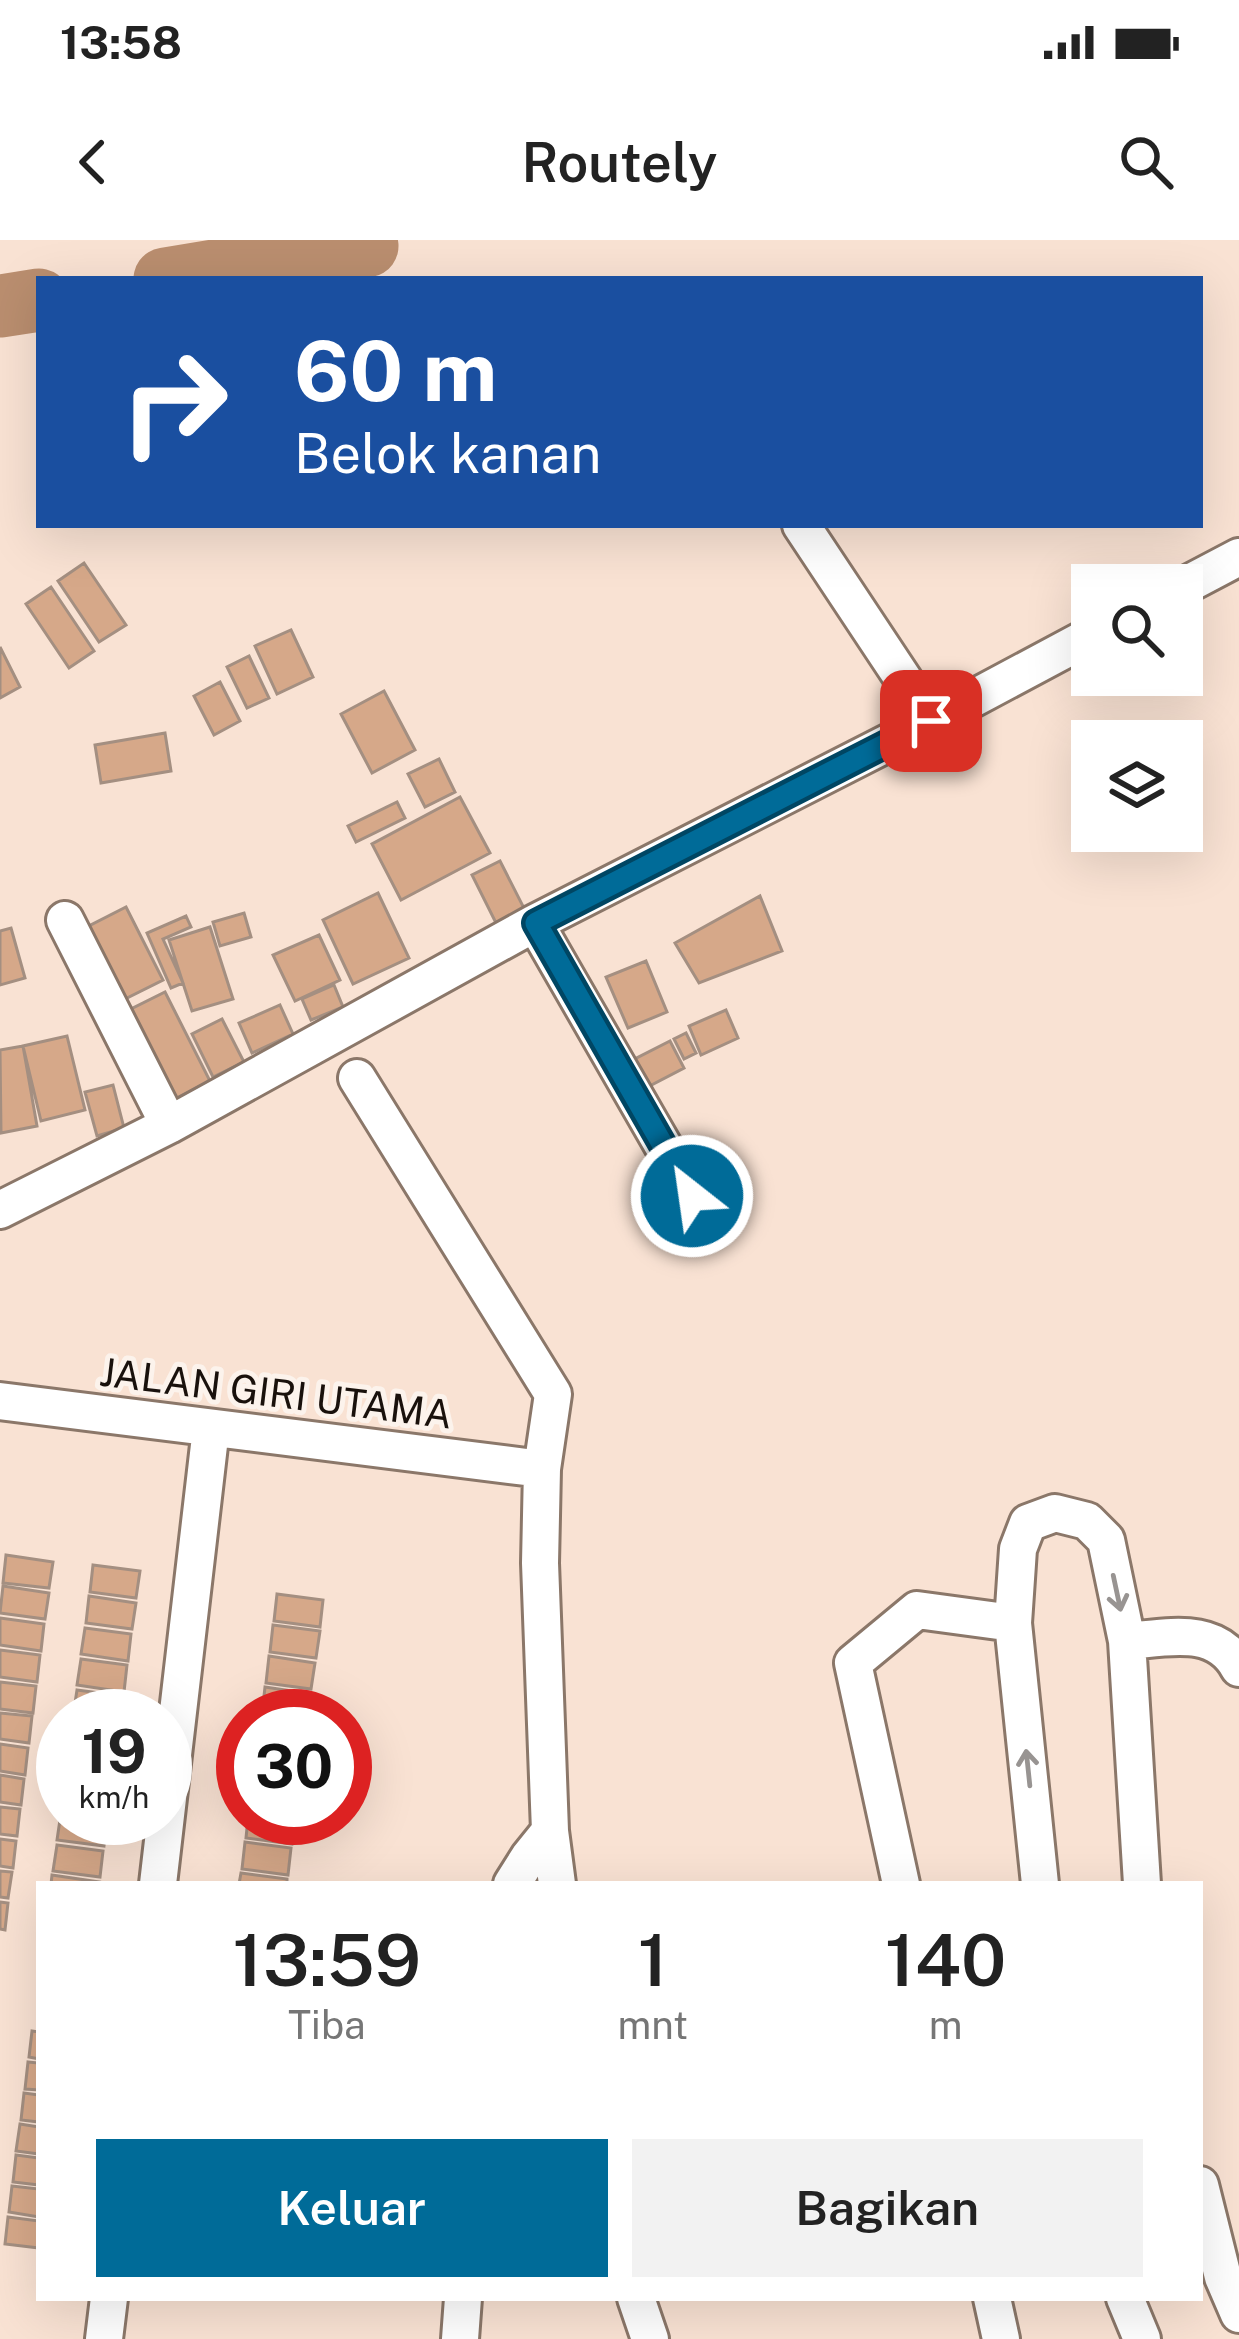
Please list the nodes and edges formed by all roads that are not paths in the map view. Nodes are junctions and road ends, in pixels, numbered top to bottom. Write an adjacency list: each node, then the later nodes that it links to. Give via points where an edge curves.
1 (803, 528): 5 (street)
2 (1239, 556): 3 (street)
3 (1203, 576)
4 (1071, 646): 5 (street)
5 (931, 721): 7 (street)
6 (65, 920): 9 (street)
7 (536, 923): 9 (street); 10 (street)
8 (357, 1078): 14 (street, via 553,1394)
9 (169, 1125): 11 (street)
10 (692, 1196)
11 (0, 1210)
12 (0, 1401): 13 (street, JALAN GIRI UTAMA)
13 (211, 1428): 14 (street, JALAN GIRI UTAMA); 19 (street)
14 (542, 1469): 18 (street)
15 (1013, 1623): 16 (street, one-way to 16, via 1018,1549 1028,1523 1055,1513 1087,1521 1106,1540); 22 (street, via 917,1610 853,1663); 23 (street, one-way to 15)
16 (1127, 1641): 17 (street, via 1199,1636 1220,1645); 24 (street)
17 (1239, 1668)
18 (550, 1832): 20 (street); 21 (street)
19 (158, 1881)
20 (514, 1881)
21 (557, 1881)
22 (900, 1881)
23 (1040, 1881)
24 (1142, 1881)
25 (1203, 2197): 31 (street)
26 (109, 2301): 32 (street)
27 (464, 2301): 33 (street)
28 (637, 2301): 34 (street)
29 (993, 2301): 35 (street)
30 (1126, 2301): 36 (street)
31 (1239, 2314)
32 (104, 2339)
33 (460, 2339)
34 (650, 2339)
35 (1001, 2339)
36 (1142, 2339)

